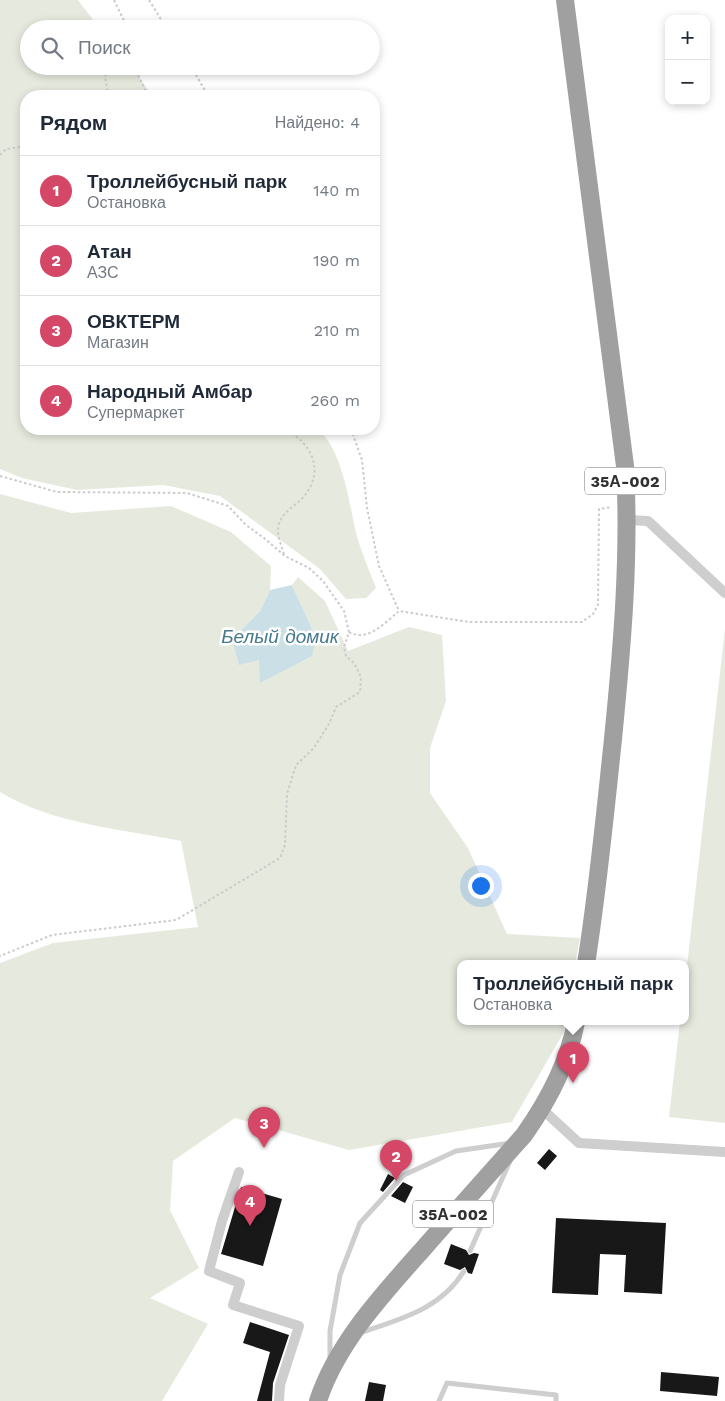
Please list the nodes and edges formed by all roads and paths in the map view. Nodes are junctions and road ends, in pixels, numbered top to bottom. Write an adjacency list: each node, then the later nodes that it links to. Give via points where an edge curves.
1 (114, 0): 4 (path)
2 (149, 0): 5 (path)
3 (565, 0): 17 (highway, 35А-002, via 625,466)
4 (124, 20)
5 (162, 20)
6 (106, 75): 9 (path)
7 (138, 75): 10 (path)
8 (196, 75): 11 (path)
9 (107, 90)
10 (145, 90)
11 (205, 90)
12 (20, 147): 13 (path, via 6,149)
13 (0, 155)
14 (293, 435): 18 (path, via 308,447 316,465 314,480 304,497 285,512 277,531)
15 (353, 435): 20 (path, via 362,460 367,508 379,566)
16 (0, 476): 18 (path, via 57,492 187,493 228,506 246,526)
17 (627, 512): 19 (street, via 648,521); 20 (path, via 599,509 598,605 582,622 469,622); 23 (highway, 35А-002, via 624,627 599,881)
18 (285, 556): 21 (path, via 309,568 323,581 344,611)
19 (725, 593)
20 (400, 612): 21 (path, via 365,636 356,637)
21 (349, 632): 22 (path, via 344,647 346,656 361,676 360,692 336,707 313,749 296,765 286,794 285,845 280,858 176,920 52,935)
22 (0, 956)
23 (587, 960)
24 (575, 1025): 25 (highway, 35А-002, via 564,1065)
25 (542, 1109): 26 (highway, 35А-002); 27 (street, via 578,1143)
26 (517, 1143): 29 (lane); 31 (highway, 35А-002, via 391,1285); 32 (lane, via 456,1151 404,1175 360,1223 340,1275 330,1331)
27 (725, 1152)
28 (239, 1172): 33 (street, via 209,1271 240,1283 233,1305 299,1326)
29 (470, 1251)
30 (464, 1271): 31 (lane, via 456,1284 426,1309)
31 (352, 1336): 32 (highway, 35А-002)
32 (330, 1372): 34 (highway, 35А-002)
33 (278, 1401)
34 (318, 1401)
35 (439, 1401): 36 (lane, via 447,1383 556,1395)
36 (556, 1401)

